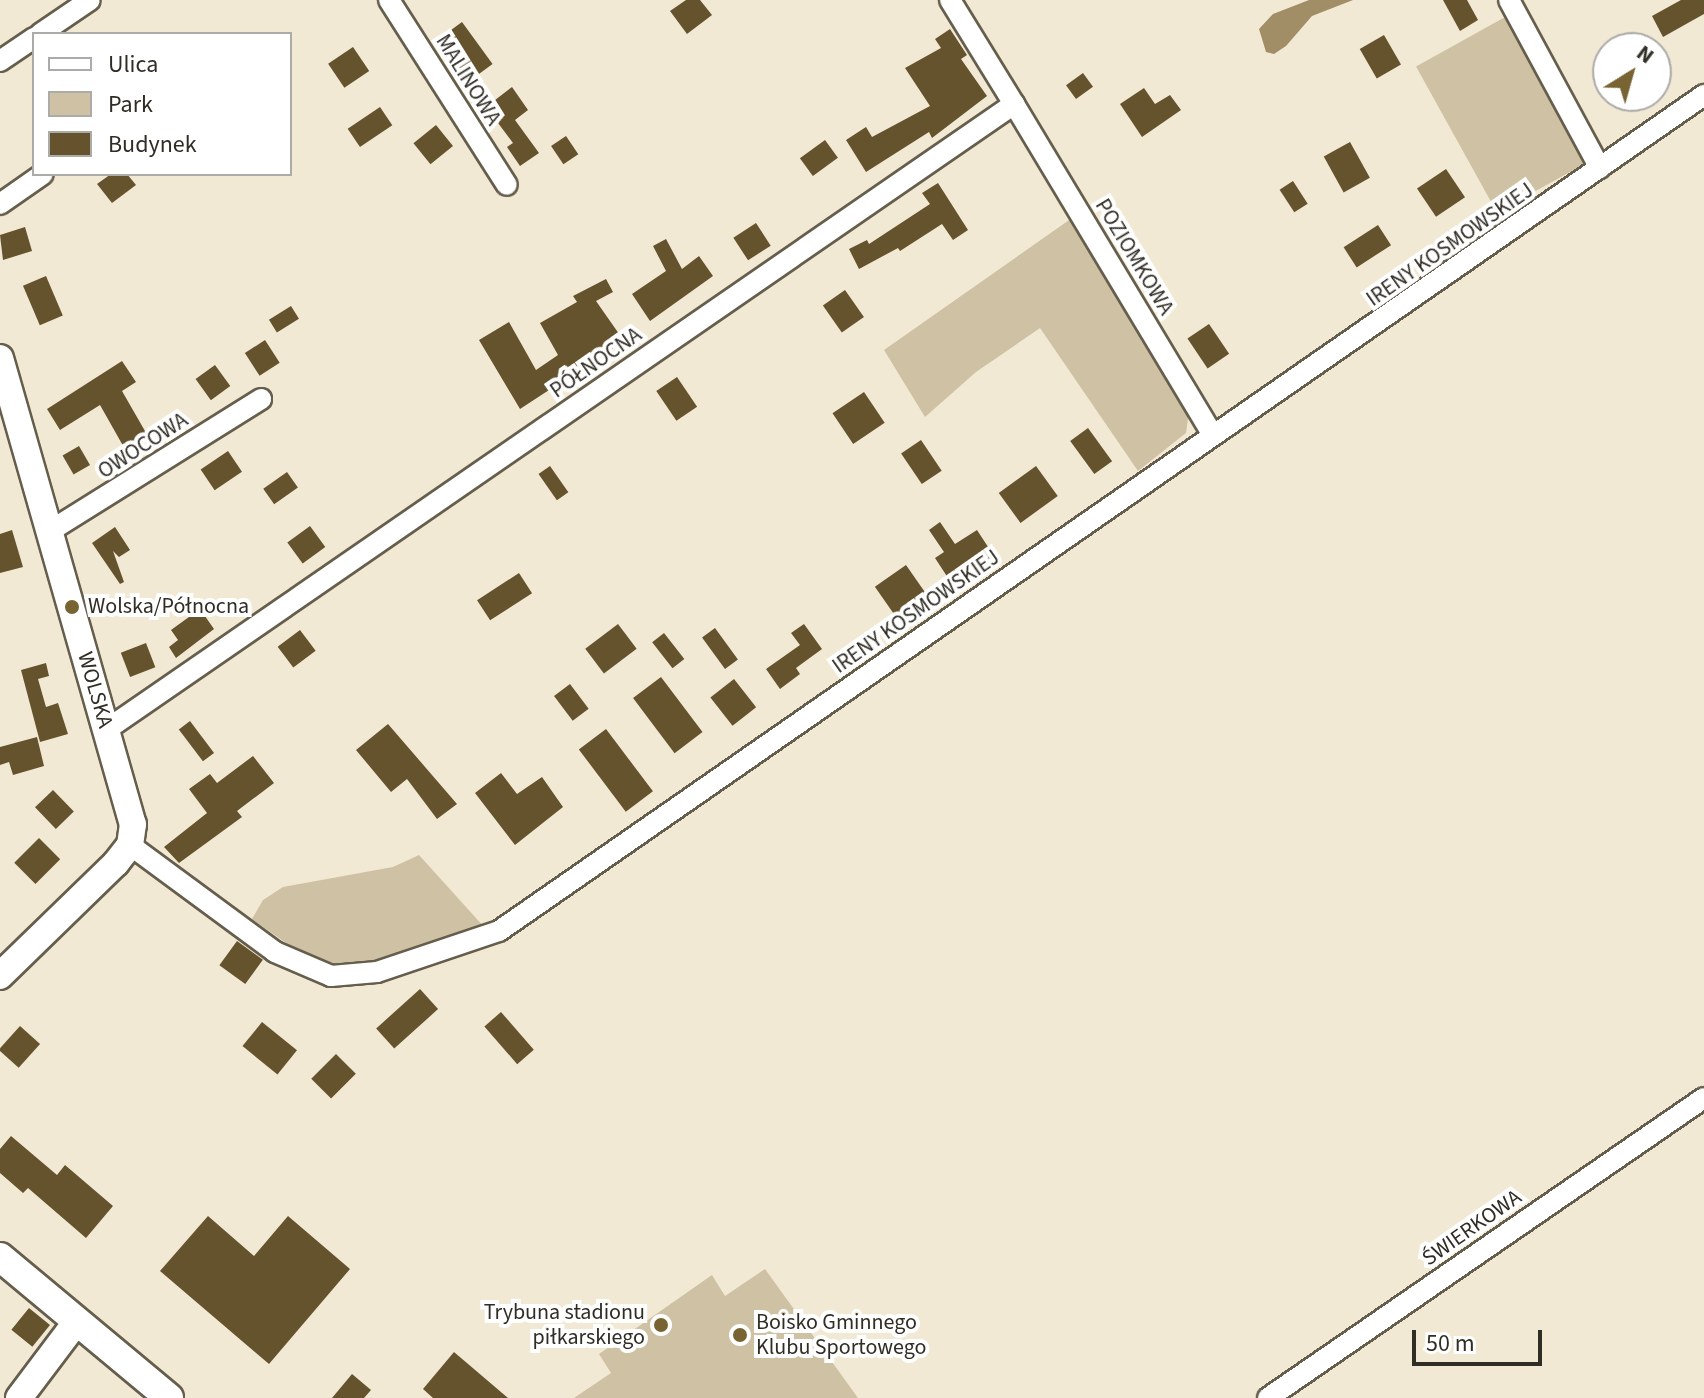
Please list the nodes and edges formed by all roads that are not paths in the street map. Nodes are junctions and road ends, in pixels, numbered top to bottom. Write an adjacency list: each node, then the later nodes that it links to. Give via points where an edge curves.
1 (90, 0): 5 (street)
2 (389, 0): 12 (street, MALINOWA)
3 (950, 0): 9 (street)
4 (1509, 0): 10 (street)
5 (43, 32)
6 (32, 39): 7 (street)
7 (0, 61)
8 (1704, 95): 10 (street, IRENY KOSMOWSKIEJ)
9 (1014, 104): 16 (street, POZIOMKOWA); 18 (street, PÓŁNOCNA)
10 (1600, 168): 16 (street, IRENY KOSMOWSKIEJ, via 1409,304)
11 (40, 176): 13 (street)
12 (507, 185)
13 (0, 204)
14 (0, 358): 17 (street, WOLSKA)
15 (261, 399): 17 (street, OWOCOWA)
16 (1212, 434): 19 (street, IRENY KOSMOWSKIEJ, via 512,924 464,946 377,972 331,976 275,952)
17 (50, 531): 18 (street, WOLSKA)
18 (106, 730): 19 (street, WOLSKA, via 133,824)
19 (130, 845): 20 (street)
20 (0, 976)
21 (1704, 1098): 26 (street, ŚWIERKOWA)
22 (0, 1257): 23 (main road)
23 (77, 1321): 24 (street); 25 (main road)
24 (19, 1398)
25 (169, 1398)
26 (1268, 1398)

